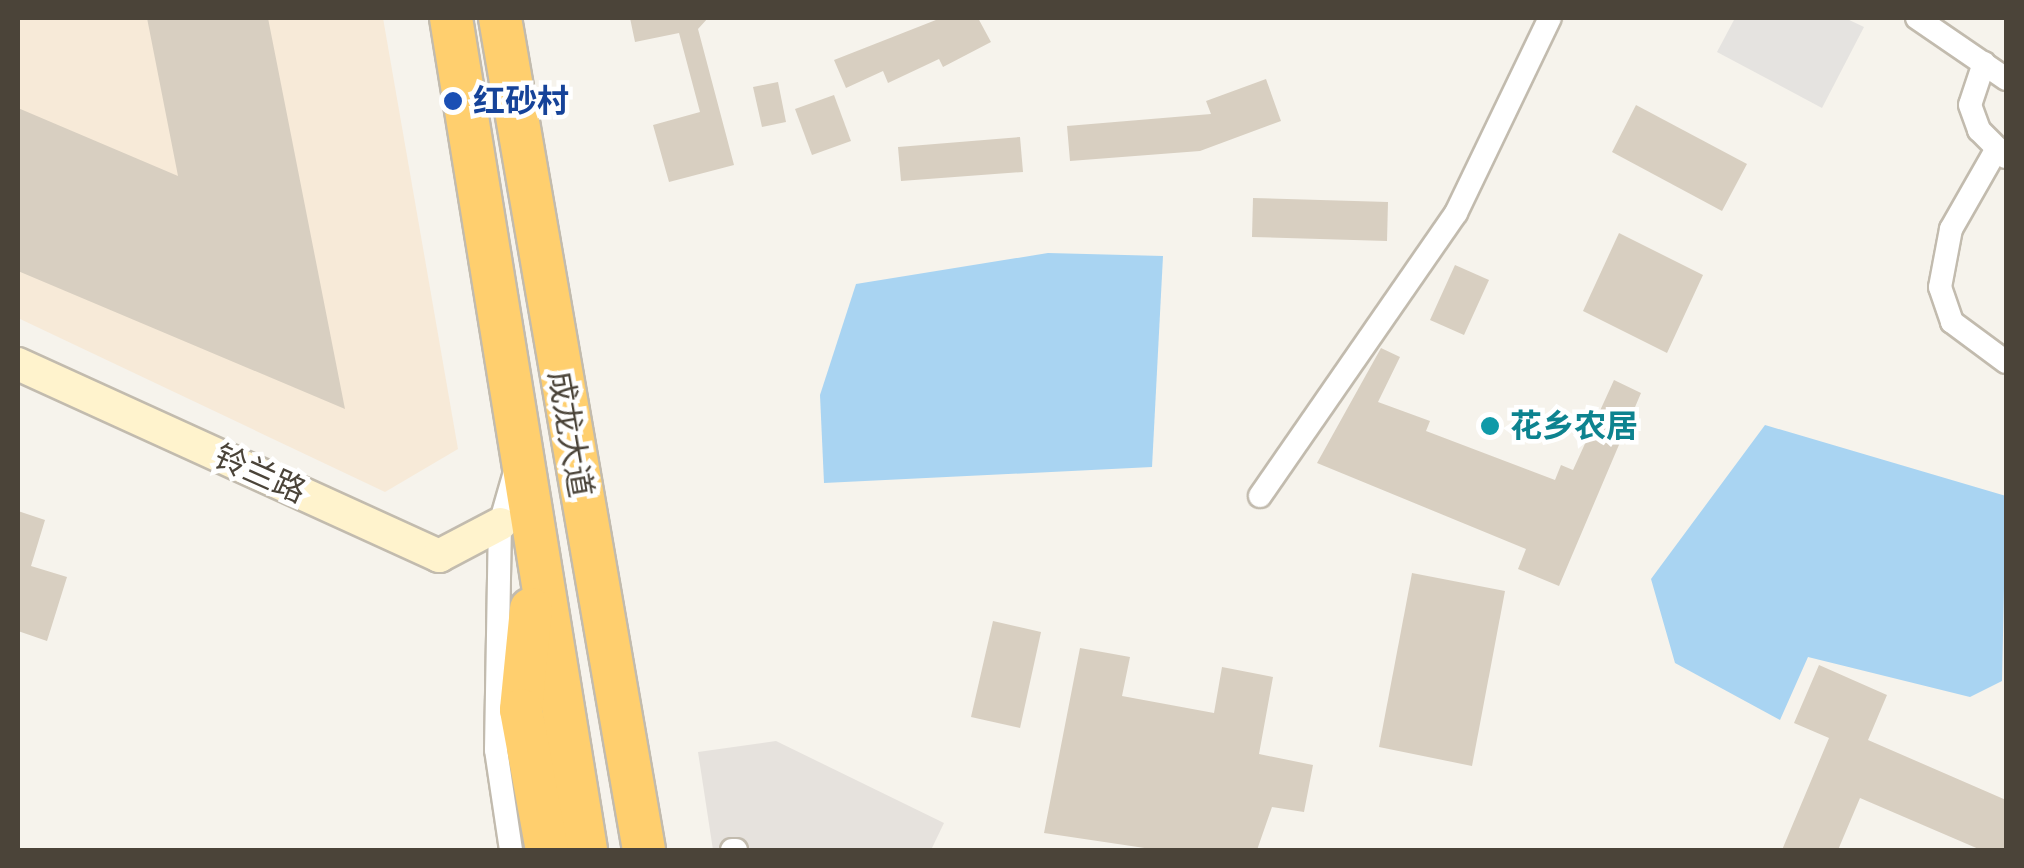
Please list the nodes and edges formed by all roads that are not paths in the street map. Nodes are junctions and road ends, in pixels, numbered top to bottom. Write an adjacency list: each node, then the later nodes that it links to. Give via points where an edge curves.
1 (451, 18): 10 (highway, 成龙大道)
2 (500, 18): 17 (highway, 成龙大道)
3 (1550, 18): 11 (street, via 1456,213)
4 (1917, 18): 5 (street)
5 (1984, 63): 6 (street); 7 (street, via 1970,105)
6 (2006, 79)
7 (2001, 154): 8 (street, via 1951,229 1940,287 1952,322)
8 (2006, 362)
9 (18, 364): 12 (street, 铃兰路, via 439,556)
10 (525, 436): 12 (street); 13 (highway, 成龙大道)
11 (1260, 496)
12 (500, 524): 14 (street, via 496,750)
13 (536, 554): 15 (highway, via 521,710); 16 (highway, 成龙大道)
14 (511, 850)
15 (547, 850)
16 (586, 850)
17 (644, 850)

